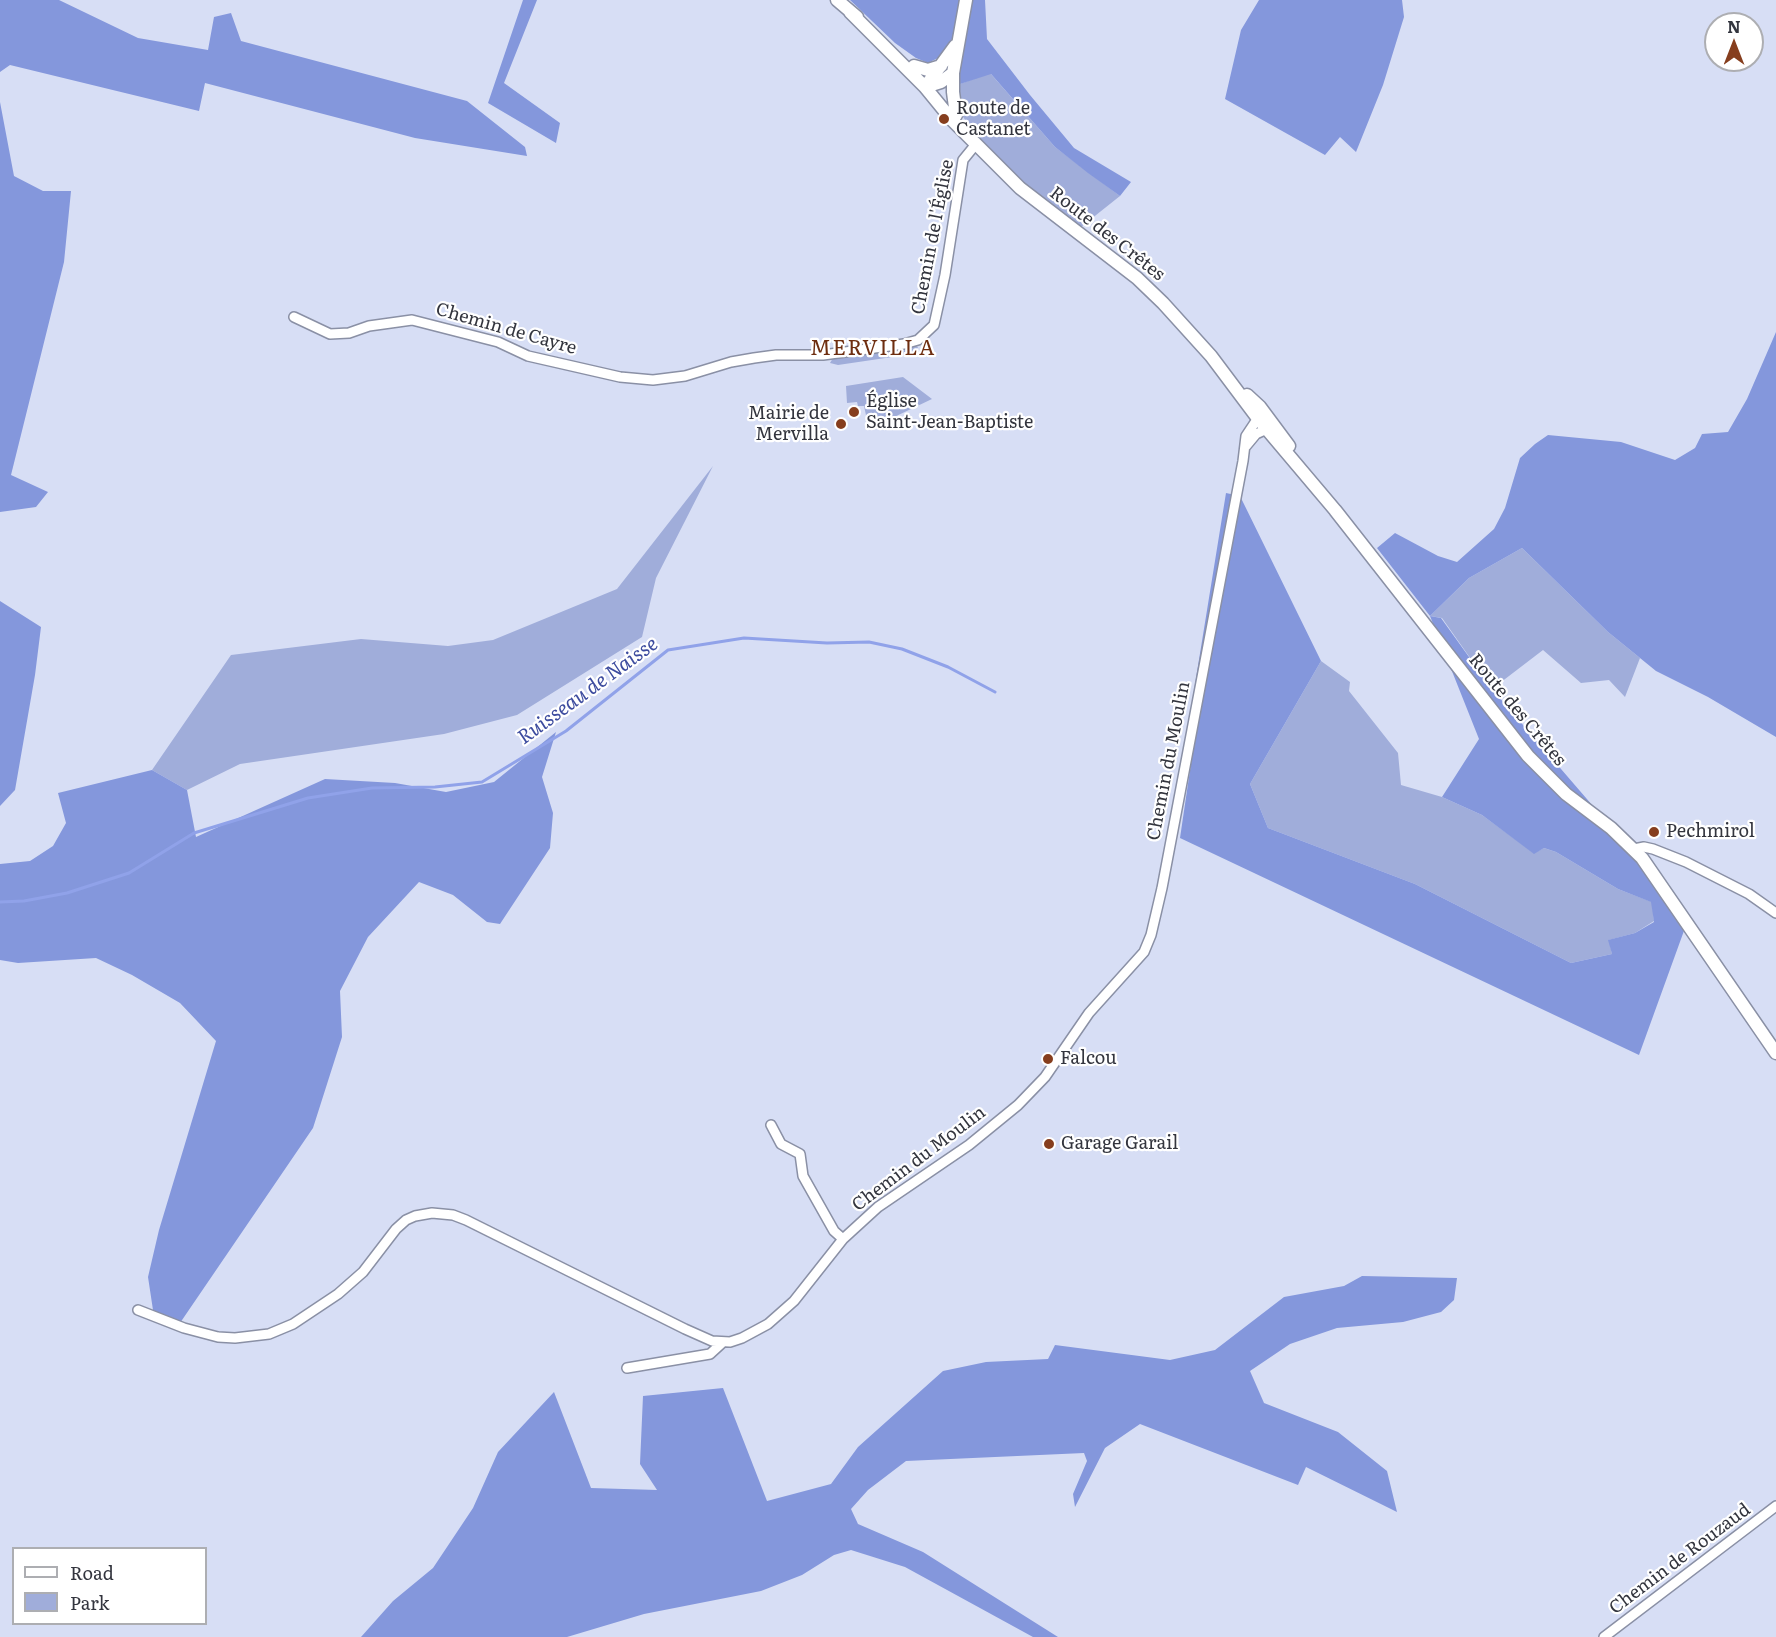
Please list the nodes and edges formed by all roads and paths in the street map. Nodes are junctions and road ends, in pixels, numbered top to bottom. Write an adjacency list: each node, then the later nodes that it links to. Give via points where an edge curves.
1 (837, 0): 3 (street, Route des Crêtes)
2 (966, 0): 4 (street)
3 (850, 12): 6 (street, Route des Crêtes); 8 (street, Route des Crêtes)
4 (959, 40): 5 (street); 7 (street)
5 (942, 65): 6 (street, via 928,70); 8 (street)
6 (914, 66): 8 (street, Route des Crêtes)
7 (953, 73): 8 (street, via 941,82); 9 (street)
8 (928, 84): 9 (street, Route des Crêtes); 10 (street, Route des Crêtes, via 952,120)
9 (956, 115): 10 (street, Route des Crêtes)
10 (976, 144): 12 (street, Chemin de l'Église, via 963,160 934,325); 13 (street, Route des Crêtes, via 1020,188 1137,278 1163,303)
11 (294, 317): 12 (street, Chemin de Cayre, via 330,334 403,320 418,321 498,342 528,356 653,380 754,358 865,350)
12 (923, 337)
13 (1265, 422): 14 (street, Route des Crêtes, via 1528,756 1566,794); 18 (street, Chemin du Moulin, via 1256,421 1246,436 1162,888 1144,952 1089,1013 1045,1077 1018,1105 878,1207)
14 (1634, 849): 15 (street, via 1653,849 1686,862 1749,894); 16 (street, Route des Crêtes, via 1665,888)
15 (1776, 913)
16 (1776, 1053)
17 (771, 1125): 18 (street, via 781,1144 800,1154 803,1176 834,1231)
18 (843, 1239): 20 (street, Chemin du Moulin, via 778,1316 742,1338)
19 (138, 1310): 20 (street, via 218,1336 269,1334 307,1316 348,1286 406,1220 442,1213 466,1220 693,1333)
20 (722, 1342): 21 (street, Chemin du Moulin, via 710,1354)
21 (627, 1368)
22 (1776, 1506): 23 (street, Chemin de Rouzaud)
23 (1604, 1637)

